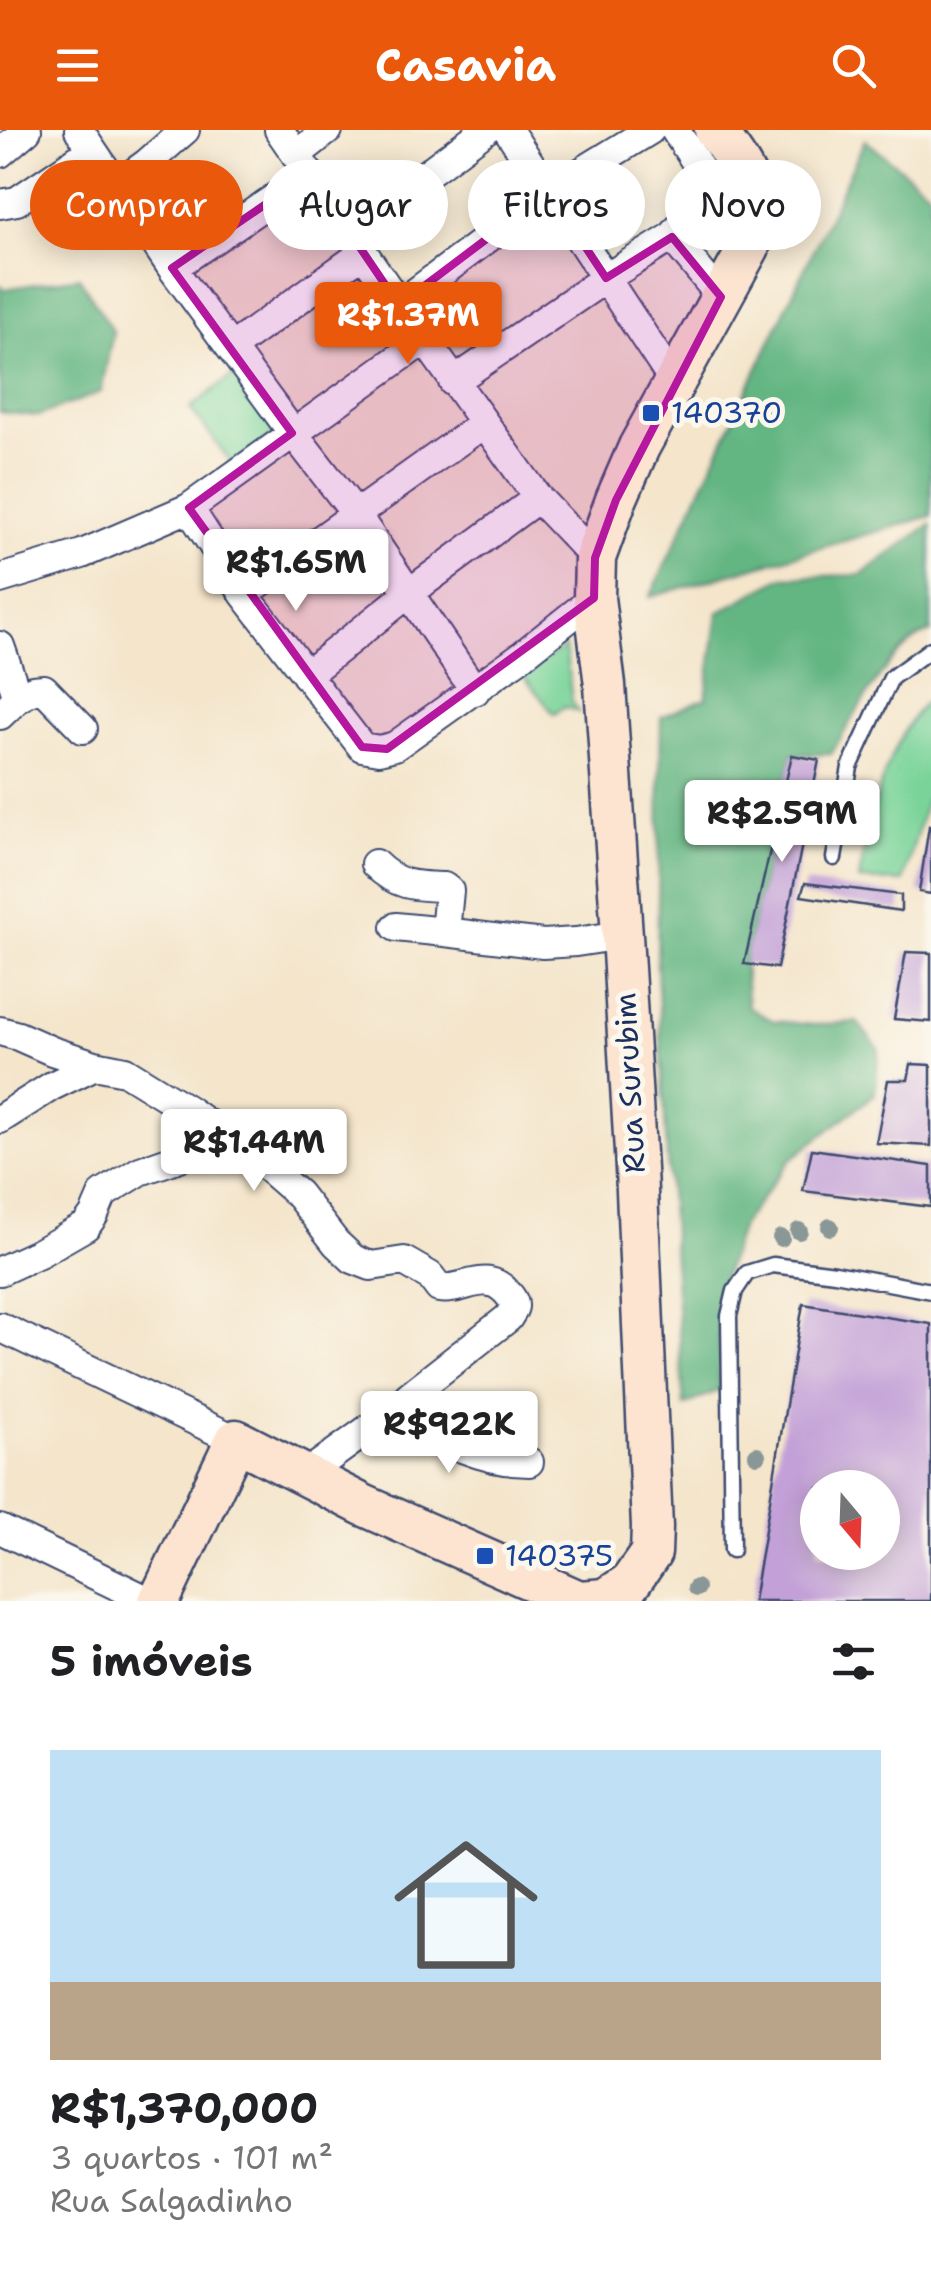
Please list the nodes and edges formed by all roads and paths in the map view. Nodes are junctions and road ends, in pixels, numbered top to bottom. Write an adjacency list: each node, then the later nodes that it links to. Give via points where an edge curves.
1 (27, 130): 11 (street)
2 (185, 130): 12 (street)
3 (280, 130): 13 (street)
4 (328, 130): 14 (street)
5 (485, 130): 18 (street)
6 (508, 130): 15 (street)
7 (650, 130): 16 (street)
8 (675, 130): 17 (street)
9 (715, 130): 30 (street, Rua Surubim, via 742,167 755,222 749,248)
10 (86, 140): 20 (street, via 17,201)
11 (0, 153)
12 (151, 160)
13 (300, 160)
14 (307, 160)
15 (528, 160)
16 (601, 160)
17 (694, 160)
18 (448, 162)
19 (263, 196): 28 (street)
20 (0, 204)
21 (665, 241): 29 (street)
22 (160, 250): 28 (street)
23 (348, 250): 33 (street)
24 (361, 250): 31 (street)
25 (472, 250): 31 (street)
26 (587, 250): 29 (street)
27 (683, 250): 30 (street)
28 (172, 268): 33 (street)
29 (606, 278): 34 (street); 35 (street)
30 (721, 297): 35 (street, Rua Surubim)
31 (399, 305): 32 (street)
32 (424, 340): 34 (street); 37 (street)
33 (231, 348): 37 (street)
34 (453, 382): 36 (street)
35 (674, 382): 41 (street, Rua Surubim, via 639,447)
36 (483, 424): 38 (street); 40 (street)
37 (294, 431): 39 (street); 40 (street)
38 (538, 498): 41 (street); 44 (street)
39 (189, 508): 42 (street, via 82,554); 43 (street)
40 (354, 513): 43 (street); 44 (street)
41 (595, 558): 45 (street, Rua Surubim)
42 (0, 579)
43 (244, 594): 48 (street)
44 (409, 594): 48 (street); 49 (street)
45 (594, 598): 49 (street); 56 (street, Rua Surubim)
46 (0, 646): 50 (street)
47 (931, 649): 52 (lane, via 891,678 850,767)
48 (306, 675): 49 (street, via 362,747 378,750 394,746)
49 (475, 690)
50 (9, 706): 51 (street, via 47,690)
51 (83, 730)
52 (834, 858)
53 (375, 864): 55 (street, via 410,886 444,886)
54 (396, 927): 55 (street)
55 (446, 932): 56 (street, via 543,944)
56 (622, 935): 70 (street, Rua Surubim, via 651,1553 630,1583)
57 (0, 1031): 58 (street)
58 (95, 1065): 59 (street); 60 (street, via 124,1071)
59 (0, 1119)
60 (213, 1128): 61 (street, via 180,1157 103,1194 86,1226); 64 (street, via 298,1194 354,1260 371,1266 404,1261 440,1288 488,1282 514,1301 508,1318)
61 (0, 1272)
62 (931, 1291): 69 (lane, via 774,1265 747,1273 729,1316)
63 (0, 1329): 65 (street)
64 (392, 1412): 66 (street, via 460,1449); 67 (street)
65 (236, 1440): 67 (street); 72 (street)
66 (529, 1462)
67 (305, 1476): 70 (street)
68 (0, 1529): 71 (street)
69 (732, 1550)
70 (596, 1599)
71 (150, 1601)
72 (159, 1601)

